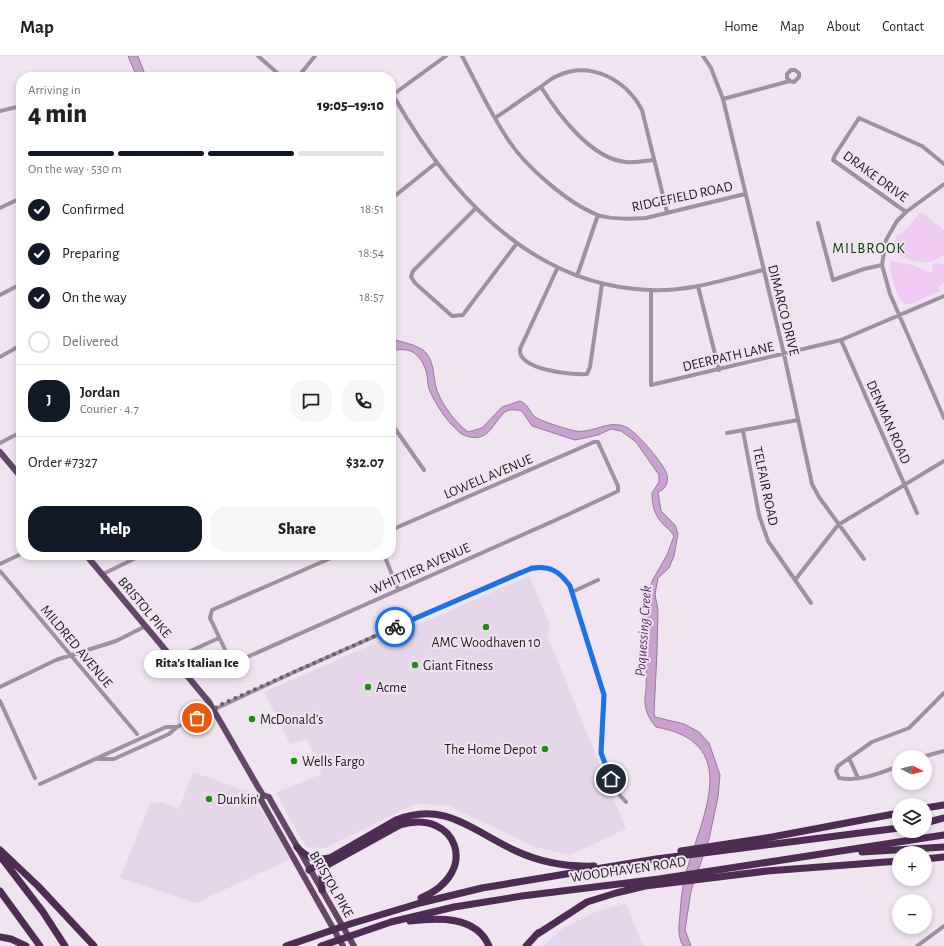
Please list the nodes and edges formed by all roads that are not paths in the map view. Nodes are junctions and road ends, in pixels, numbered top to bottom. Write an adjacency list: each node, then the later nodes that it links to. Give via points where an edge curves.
1 (258, 56): 6 (street)
2 (316, 56): 7 (street)
3 (446, 56): 10 (street)
4 (462, 56): 15 (street, RIDGEFIELD ROAD)
5 (703, 56): 11 (street, DIMARCO DRIVE)
6 (276, 72)
7 (302, 72)
8 (790, 81): 11 (street)
9 (541, 87): 15 (street); 16 (street, via 562,118 598,150 613,159 626,162); 16 (street, via 557,76 572,72 599,73 614,79 631,93 642,110)
10 (396, 93)
11 (723, 99): 20 (street, DIMARCO DRIVE)
12 (396, 102): 17 (street)
13 (16, 107): 14 (street)
14 (0, 111)
15 (495, 118): 27 (street, RIDGEFIELD ROAD, via 528,164 551,186)
16 (654, 160): 25 (street)
17 (436, 163): 21 (street); 24 (street)
18 (944, 164): 26 (street, DRAKE DRIVE, via 922,146 859,118 833,160)
19 (944, 184): 26 (street)
20 (745, 194): 25 (street, RIDGEFIELD ROAD); 32 (street, DIMARCO DRIVE)
21 (396, 195)
22 (16, 200): 23 (street)
23 (0, 208)
24 (476, 208): 29 (street); 29 (street, via 416,268 411,277 452,316 465,312)
25 (667, 212): 27 (street, RIDGEFIELD ROAD, via 632,219)
26 (906, 212): 30 (street, via 897,221 886,240)
27 (598, 215): 33 (street)
28 (818, 223): 30 (street, via 833,280)
29 (517, 242): 31 (street)
30 (882, 265): 40 (street, via 887,285)
31 (557, 269): 33 (street); 34 (street, via 520,349 519,355 531,365 555,372 587,374)
32 (763, 270): 35 (street); 43 (street, DIMARCO DRIVE)
33 (577, 276): 34 (street)
34 (602, 284): 37 (street)
35 (698, 286): 37 (street); 45 (street)
36 (16, 287): 38 (street)
37 (651, 290): 45 (street, DEERPATH LANE, via 651,385)
38 (0, 295)
39 (944, 296): 40 (street, DEERPATH LANE)
40 (900, 315): 41 (street, DEERPATH LANE); 46 (street)
41 (841, 340): 43 (street, DEERPATH LANE); 57 (street, DENMAN ROAD)
42 (16, 348): 44 (street)
43 (784, 354): 45 (street, DEERPATH LANE); 47 (street, DIMARCO DRIVE)
44 (0, 356)
45 (719, 370)
46 (944, 418)
47 (798, 420): 48 (street); 60 (street, DIMARCO DRIVE, via 812,484)
48 (743, 431): 49 (street); 72 (street, TELFAIR ROAD, via 763,529 768,541)
49 (727, 434)
50 (16, 435): 52 (street)
51 (396, 435): 55 (street)
52 (0, 443)
53 (0, 452): 56 (main road)
54 (944, 461): 57 (street)
55 (424, 470)
56 (16, 471)
57 (905, 484): 59 (street, DENMAN ROAD); 60 (street)
58 (614, 493): 61 (street, LOWELL AVENUE, via 618,491 618,486 598,442 594,442); 73 (street, WHITTIER AVENUE)
59 (917, 513)
60 (838, 525): 63 (street, DIMARCO DRIVE); 72 (street)
61 (396, 528)
62 (16, 556): 68 (street)
63 (864, 559)
64 (90, 560): 70 (main road, BRISTOL PIKE)
65 (131, 560): 70 (street)
66 (327, 560): 77 (street, via 211,612 210,618)
67 (386, 560): 73 (street)
68 (0, 564)
69 (0, 571): 78 (street, MILDRED AVENUE)
70 (102, 574): 76 (main road, BRISTOL PIKE)
71 (598, 580): 74 (street)
72 (795, 580): 75 (street, TELFAIR ROAD)
73 (398, 589): 77 (street, WHITTIER AVENUE, via 245,658 230,660)
74 (572, 592): 83 (street, via 563,576 553,570 544,567 532,568); 95 (street, via 604,695 601,753 616,791)
75 (811, 603)
76 (146, 626): 78 (street, via 124,637); 79 (main road, BRISTOL PIKE)
77 (219, 638): 79 (street)
78 (70, 655): 80 (street); 85 (street, MILDRED AVENUE)
79 (173, 659): 83 (main road, BRISTOL PIKE)
80 (0, 686)
81 (944, 693): 88 (street, via 909,728 879,738)
82 (0, 701): 91 (street)
83 (214, 709): 84 (street); 94 (main road, BRISTOL PIKE)
84 (177, 727): 89 (street, via 166,727); 89 (street, via 170,734 114,759)
85 (138, 734)
86 (944, 751): 87 (street)
87 (932, 754)
88 (849, 758): 92 (street); 92 (street, via 838,766 837,775 845,779)
89 (98, 759): 93 (street)
90 (892, 769): 92 (street)
91 (35, 778)
92 (858, 778)
93 (40, 784)
94 (263, 795): 105 (main road, BRISTOL PIKE, via 269,797); 120 (main road, BRISTOL PIKE, via 262,800)
95 (626, 802)
96 (944, 805): 97 (highway)
97 (932, 807)
98 (892, 814): 107 (highway)
99 (944, 818): 100 (highway)
100 (932, 822)
101 (944, 822): 102 (highway)
102 (932, 823)
103 (892, 829): 107 (highway, WOODHAVEN ROAD)
104 (944, 835): 111 (highway, WOODHAVEN ROAD)
105 (297, 847): 116 (highway, via 303,854); 118 (main road, BRISTOL PIKE)
106 (944, 847): 111 (highway)
107 (708, 849): 109 (highway, WOODHAVEN ROAD)
108 (0, 850): 135 (highway)
109 (690, 852): 113 (highway, via 608,863 564,862); 115 (highway, WOODHAVEN ROAD)
110 (0, 856): 134 (highway, via 43,912)
111 (810, 856): 119 (highway, WOODHAVEN ROAD)
112 (944, 857): 114 (highway)
113 (536, 858): 115 (highway, via 566,865 592,866); 116 (highway, via 453,818 428,814 396,820)
114 (932, 858)
115 (656, 859): 125 (highway, WOODHAVEN ROAD, via 466,891)
116 (328, 861): 118 (highway); 123 (highway, via 321,879); 125 (highway, via 404,824 428,823 445,832 452,842 456,856 455,867 450,877 442,888)
117 (892, 862): 119 (highway)
118 (310, 872): 120 (main road); 123 (main road, BRISTOL PIKE)
119 (700, 875): 121 (highway, WOODHAVEN ROAD)
120 (304, 876): 139 (main road, BRISTOL PIKE)
121 (684, 877): 122 (highway, WOODHAVEN ROAD); 128 (highway, via 587,902)
122 (659, 879): 126 (highway, WOODHAVEN ROAD, via 494,900); 128 (highway, via 589,898 557,916)
123 (322, 890): 131 (main road, BRISTOL PIKE)
124 (0, 891): 133 (highway)
125 (388, 912): 130 (highway, WOODHAVEN ROAD)
126 (391, 922): 138 (highway, WOODHAVEN ROAD); 140 (highway, via 458,921 479,931)
127 (944, 926): 142 (street)
128 (536, 935): 141 (highway)
129 (0, 937): 132 (highway, via 15,940)
130 (311, 937): 136 (highway); 137 (highway)
131 (353, 944)
132 (26, 946)
133 (40, 946)
134 (65, 946)
135 (94, 946)
136 (286, 946)
137 (291, 946)
138 (321, 946)
139 (343, 946)
140 (489, 946)
141 (526, 946)
142 (917, 946)

